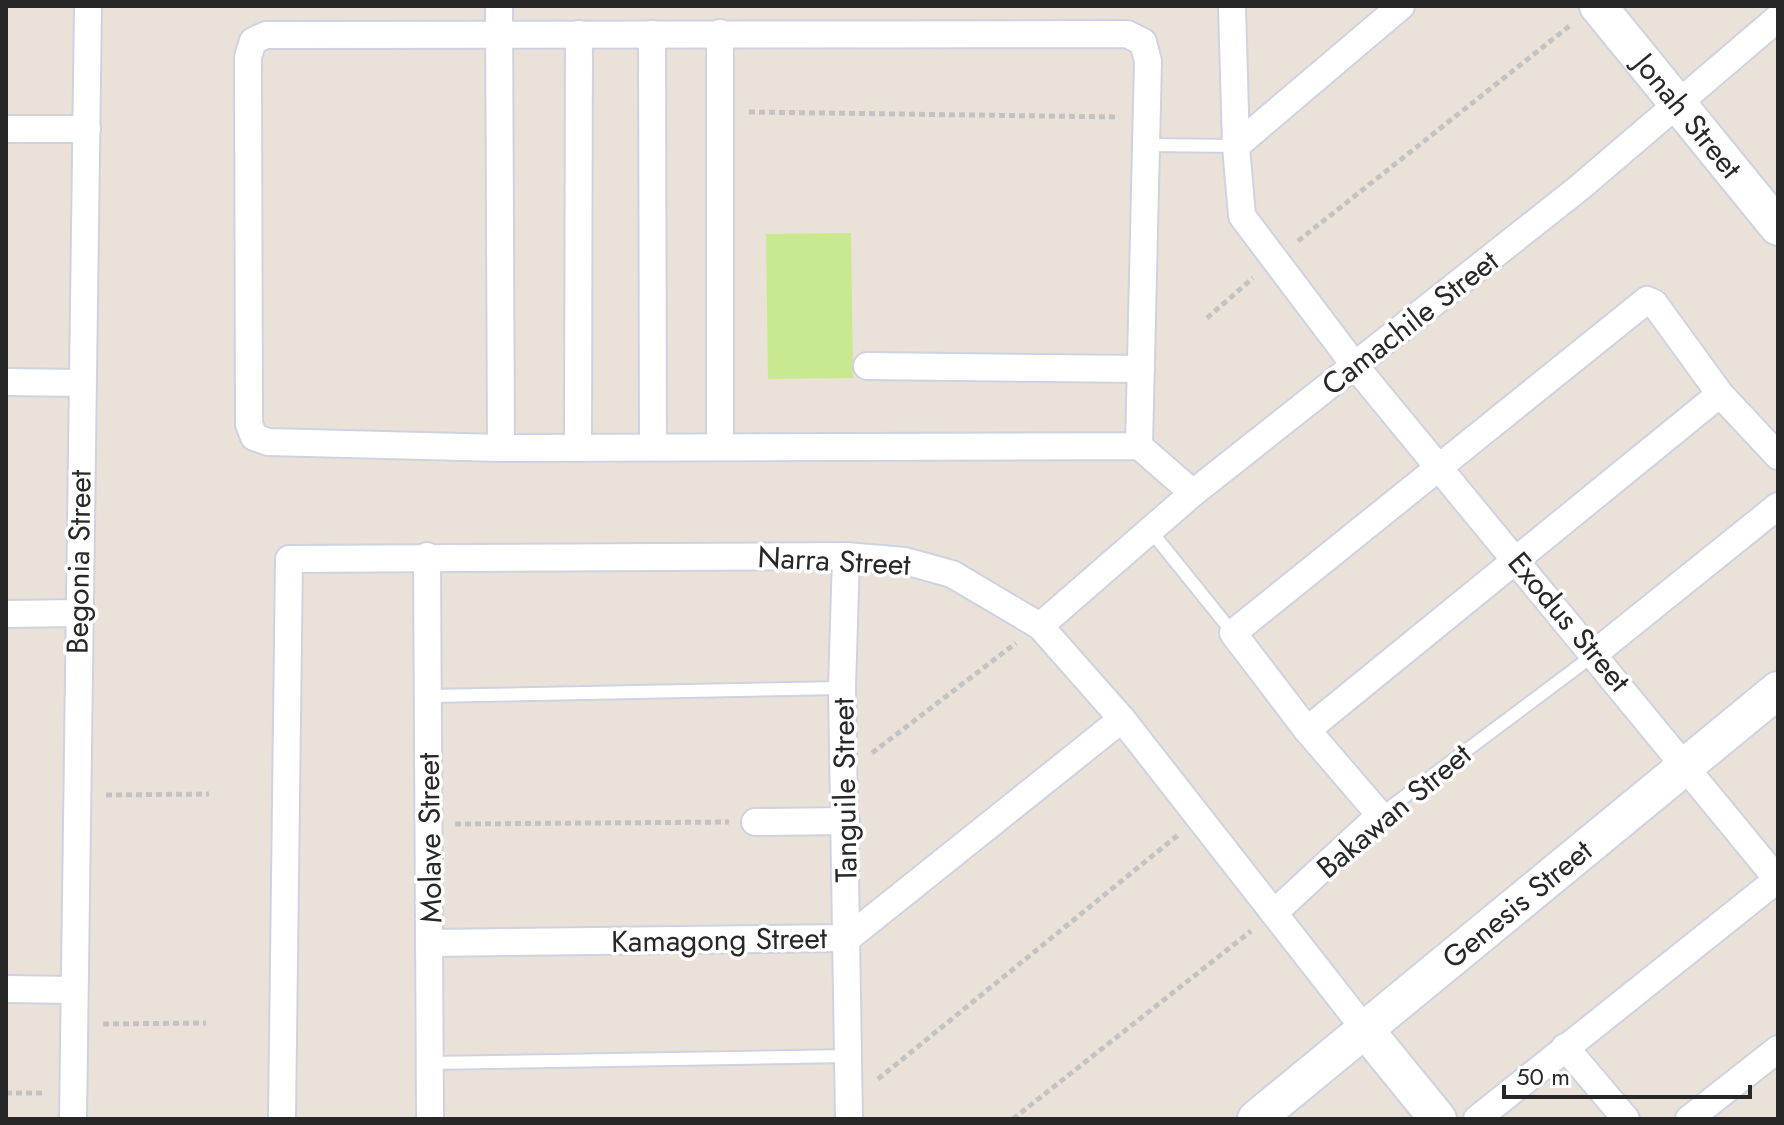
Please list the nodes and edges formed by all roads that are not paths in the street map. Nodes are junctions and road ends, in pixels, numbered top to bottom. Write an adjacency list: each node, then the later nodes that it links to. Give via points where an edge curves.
1 (88, 6): 13 (street, Begonia Street)
2 (499, 6): 10 (street)
3 (1232, 6): 15 (street, Exodus Street)
4 (1401, 6): 15 (street)
5 (1590, 11): 11 (street, Jonah Street)
6 (1778, 18): 11 (street, Camachile Street)
7 (720, 33): 9 (street); 14 (street, via 1127,34 1143,42 1148,61); 24 (street)
8 (579, 34): 9 (street); 10 (street); 26 (street)
9 (652, 34): 23 (street)
10 (499, 35): 27 (street); 27 (street, via 266,35 253,41 248,57 249,424 254,437 268,442)
11 (1677, 105): 16 (street, Jonah Street); 18 (street, Camachile Street)
12 (6, 129): 13 (street)
13 (87, 129): 21 (street, Begonia Street)
14 (1146, 145): 15 (lane); 19 (street)
15 (1236, 146): 18 (street, Exodus Street, via 1242,216)
16 (1778, 227)
17 (867, 366): 19 (street)
18 (1356, 367): 29 (street, Exodus Street); 30 (street, Camachile Street)
19 (1141, 369): 25 (street)
20 (6, 382): 21 (street)
21 (82, 383): 36 (street, Begonia Street)
22 (1720, 394): 28 (street); 29 (street, via 1647,300); 35 (street)
23 (653, 446): 24 (street); 26 (street)
24 (720, 446): 25 (street)
25 (1139, 446): 30 (street)
26 (578, 447): 27 (street)
27 (501, 448)
28 (1778, 456)
29 (1439, 465): 35 (street, Exodus Street); 39 (street)
30 (1193, 493): 32 (street, Camachile Street)
31 (1778, 506): 40 (street, Bakawan Street)
32 (1150, 530): 38 (street, Camachile Street); 39 (lane)
33 (427, 556): 34 (street, Narra Street); 43 (street, Molave Street); 62 (street, Narra Street, via 289,559)
34 (846, 556): 38 (street, Narra Street, via 905,561 952,574); 41 (street, Tanguile Street)
35 (1516, 558): 40 (street, Exodus Street); 45 (street)
36 (78, 613): 37 (street); 55 (street, Begonia Street)
37 (6, 614)
38 (1040, 626): 44 (street, Narra Street)
39 (1233, 633): 45 (street)
40 (1595, 653): 46 (street, Exodus Street); 47 (lane, Bakawan Street)
41 (842, 688): 43 (lane); 48 (street, Tanguile Street)
42 (1778, 690): 46 (street, Genesis Street)
43 (428, 696): 53 (street, Molave Street)
44 (1122, 719): 51 (street, Narra Street); 52 (street, Kamagong Street)
45 (1307, 730): 47 (street)
46 (1687, 765): 50 (street, Exodus Street); 56 (street, Genesis Street)
47 (1380, 815): 51 (street, Bakawan Street)
48 (846, 821): 49 (street); 52 (street, Tanguile Street)
49 (755, 822)
50 (1778, 880): 57 (street)
51 (1274, 913): 56 (street, Narra Street)
52 (848, 938): 53 (street, Kamagong Street); 59 (street, Tanguile Street)
53 (431, 943): 60 (street, Molave Street)
54 (6, 989): 55 (street)
55 (74, 990): 61 (street, Begonia Street)
56 (1363, 1027): 65 (street, Genesis Street); 66 (street)
57 (1565, 1047): 67 (street); 68 (street)
58 (1778, 1049): 69 (street)
59 (846, 1056): 60 (lane); 64 (street, Tanguile Street)
60 (429, 1063): 63 (street, Molave Street)
61 (73, 1119)
62 (282, 1119)
63 (430, 1119)
64 (849, 1119)
65 (1256, 1119)
66 (1438, 1119)
67 (1477, 1119)
68 (1626, 1119)
69 (1689, 1119)

